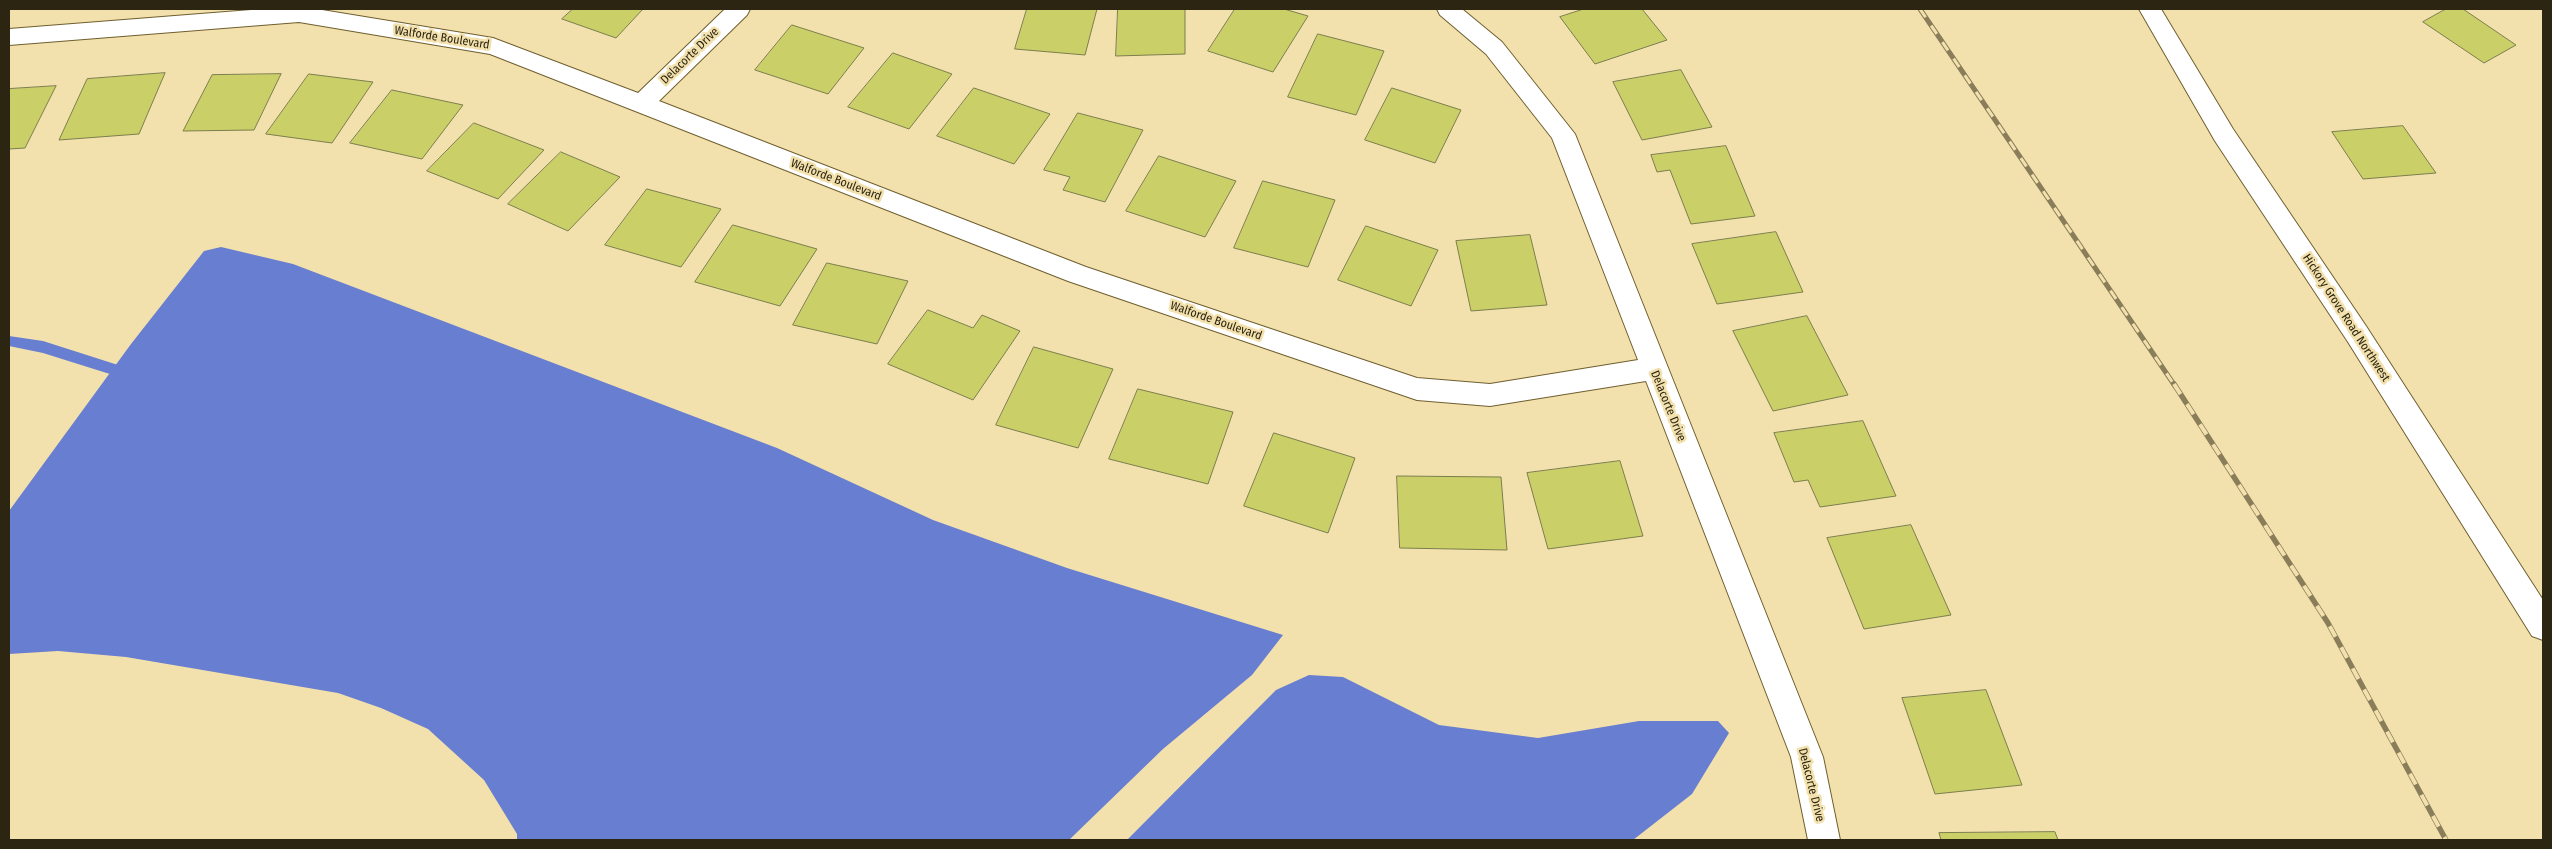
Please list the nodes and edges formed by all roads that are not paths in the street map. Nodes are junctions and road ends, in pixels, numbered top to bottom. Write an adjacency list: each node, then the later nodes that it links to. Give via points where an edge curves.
1 (739, 9): 5 (street, Delacorte Drive)
2 (1448, 9): 6 (street, Delacorte Drive, via 1494,48 1563,134)
3 (2150, 9): 7 (street, Hickory Grove Road Northwest, via 2224,135 2357,334)
4 (9, 37): 5 (street, Walforde Boulevard, via 299,14 493,46)
5 (641, 104): 6 (street, Walforde Boulevard, via 1077,274 1417,389 1490,395)
6 (1653, 369): 8 (street, Delacorte Drive, via 1807,758)
7 (2543, 626)
8 (1824, 840)

